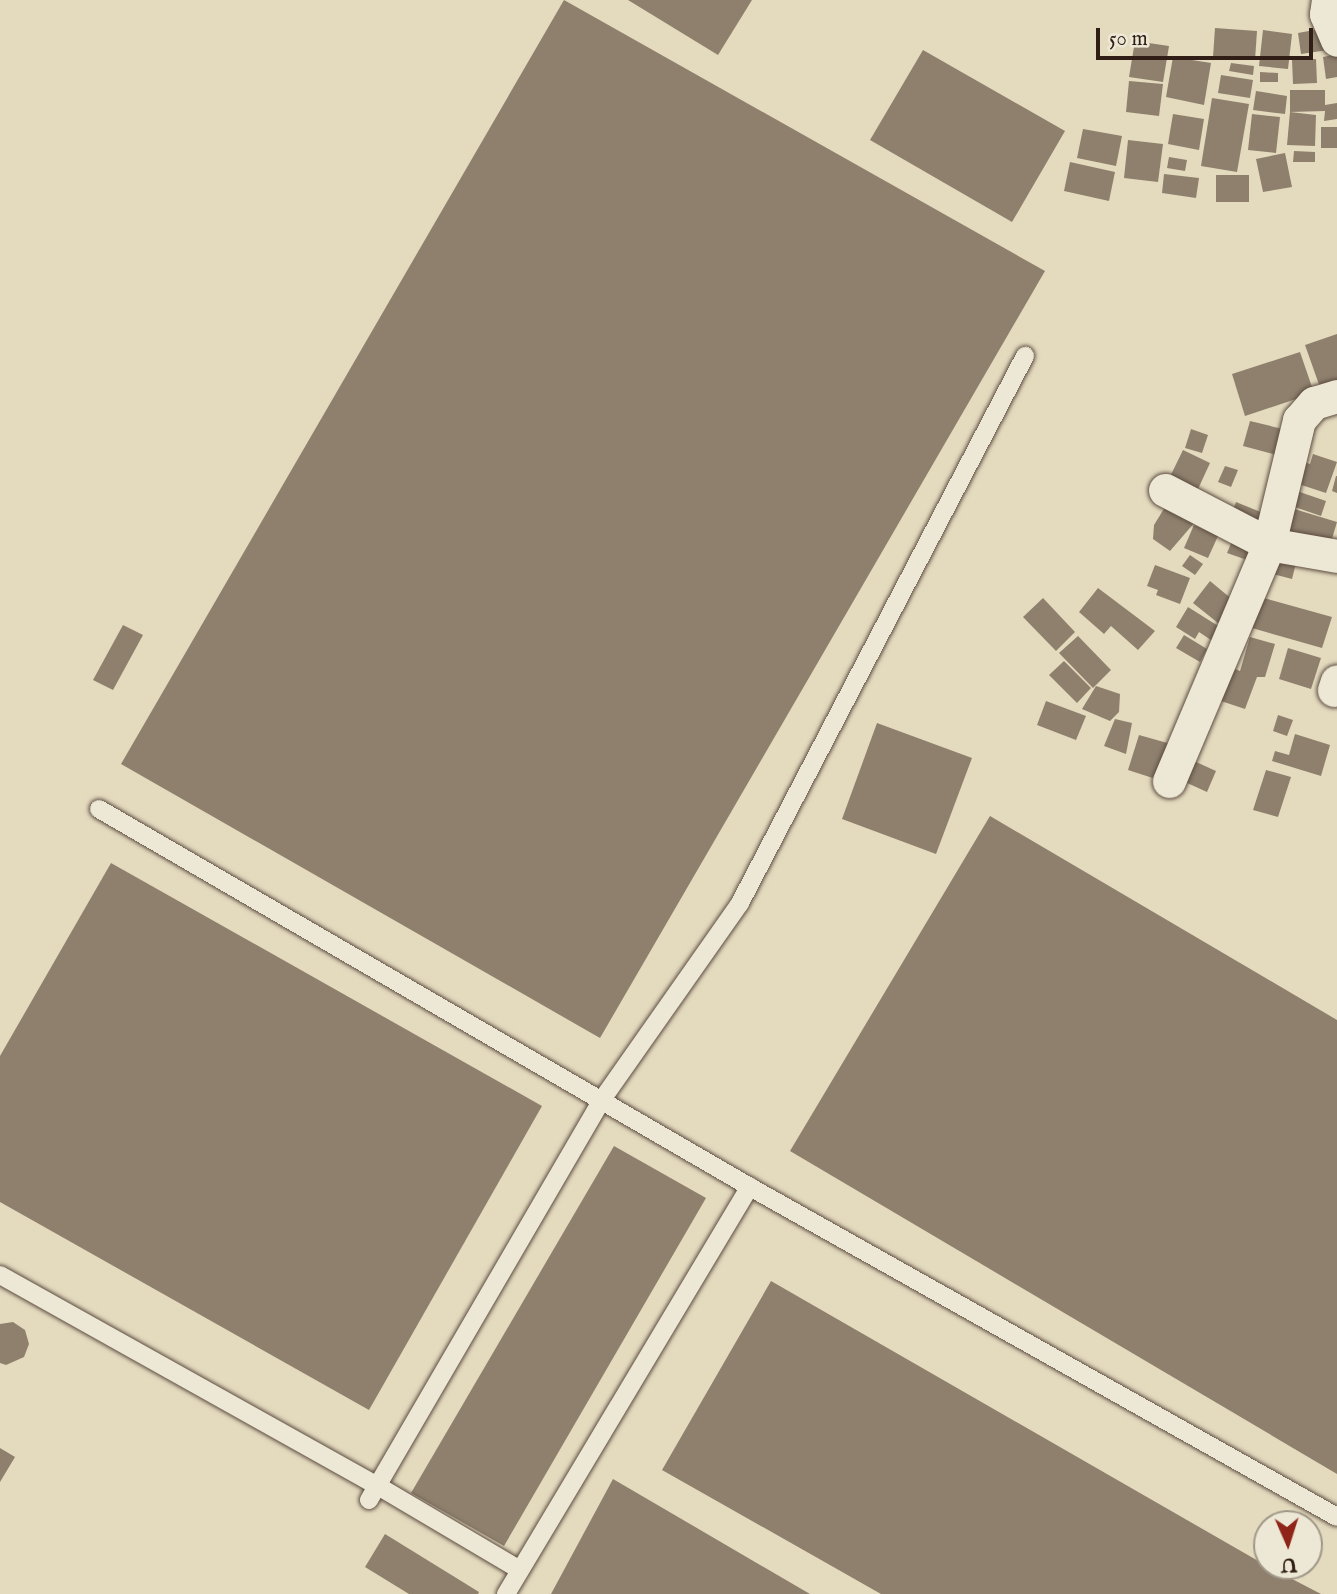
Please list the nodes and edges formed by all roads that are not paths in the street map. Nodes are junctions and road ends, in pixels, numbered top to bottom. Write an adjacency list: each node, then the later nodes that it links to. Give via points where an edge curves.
1 (1328, 0): 2 (street, via 1326,14)
2 (1337, 40)
3 (1025, 356): 10 (lane, via 740,903)
4 (1337, 396): 6 (street, via 1314,403 1299,420)
5 (1165, 491): 6 (street)
6 (1269, 544): 7 (street); 8 (street)
7 (1337, 556)
8 (1169, 781)
9 (99, 809): 10 (lane)
10 (601, 1101): 11 (lane); 13 (lane)
11 (750, 1187): 14 (lane); 15 (lane)
12 (0, 1275): 13 (lane)
13 (373, 1493): 15 (lane)
14 (1337, 1517)
15 (520, 1570): 16 (lane)
16 (506, 1594)

